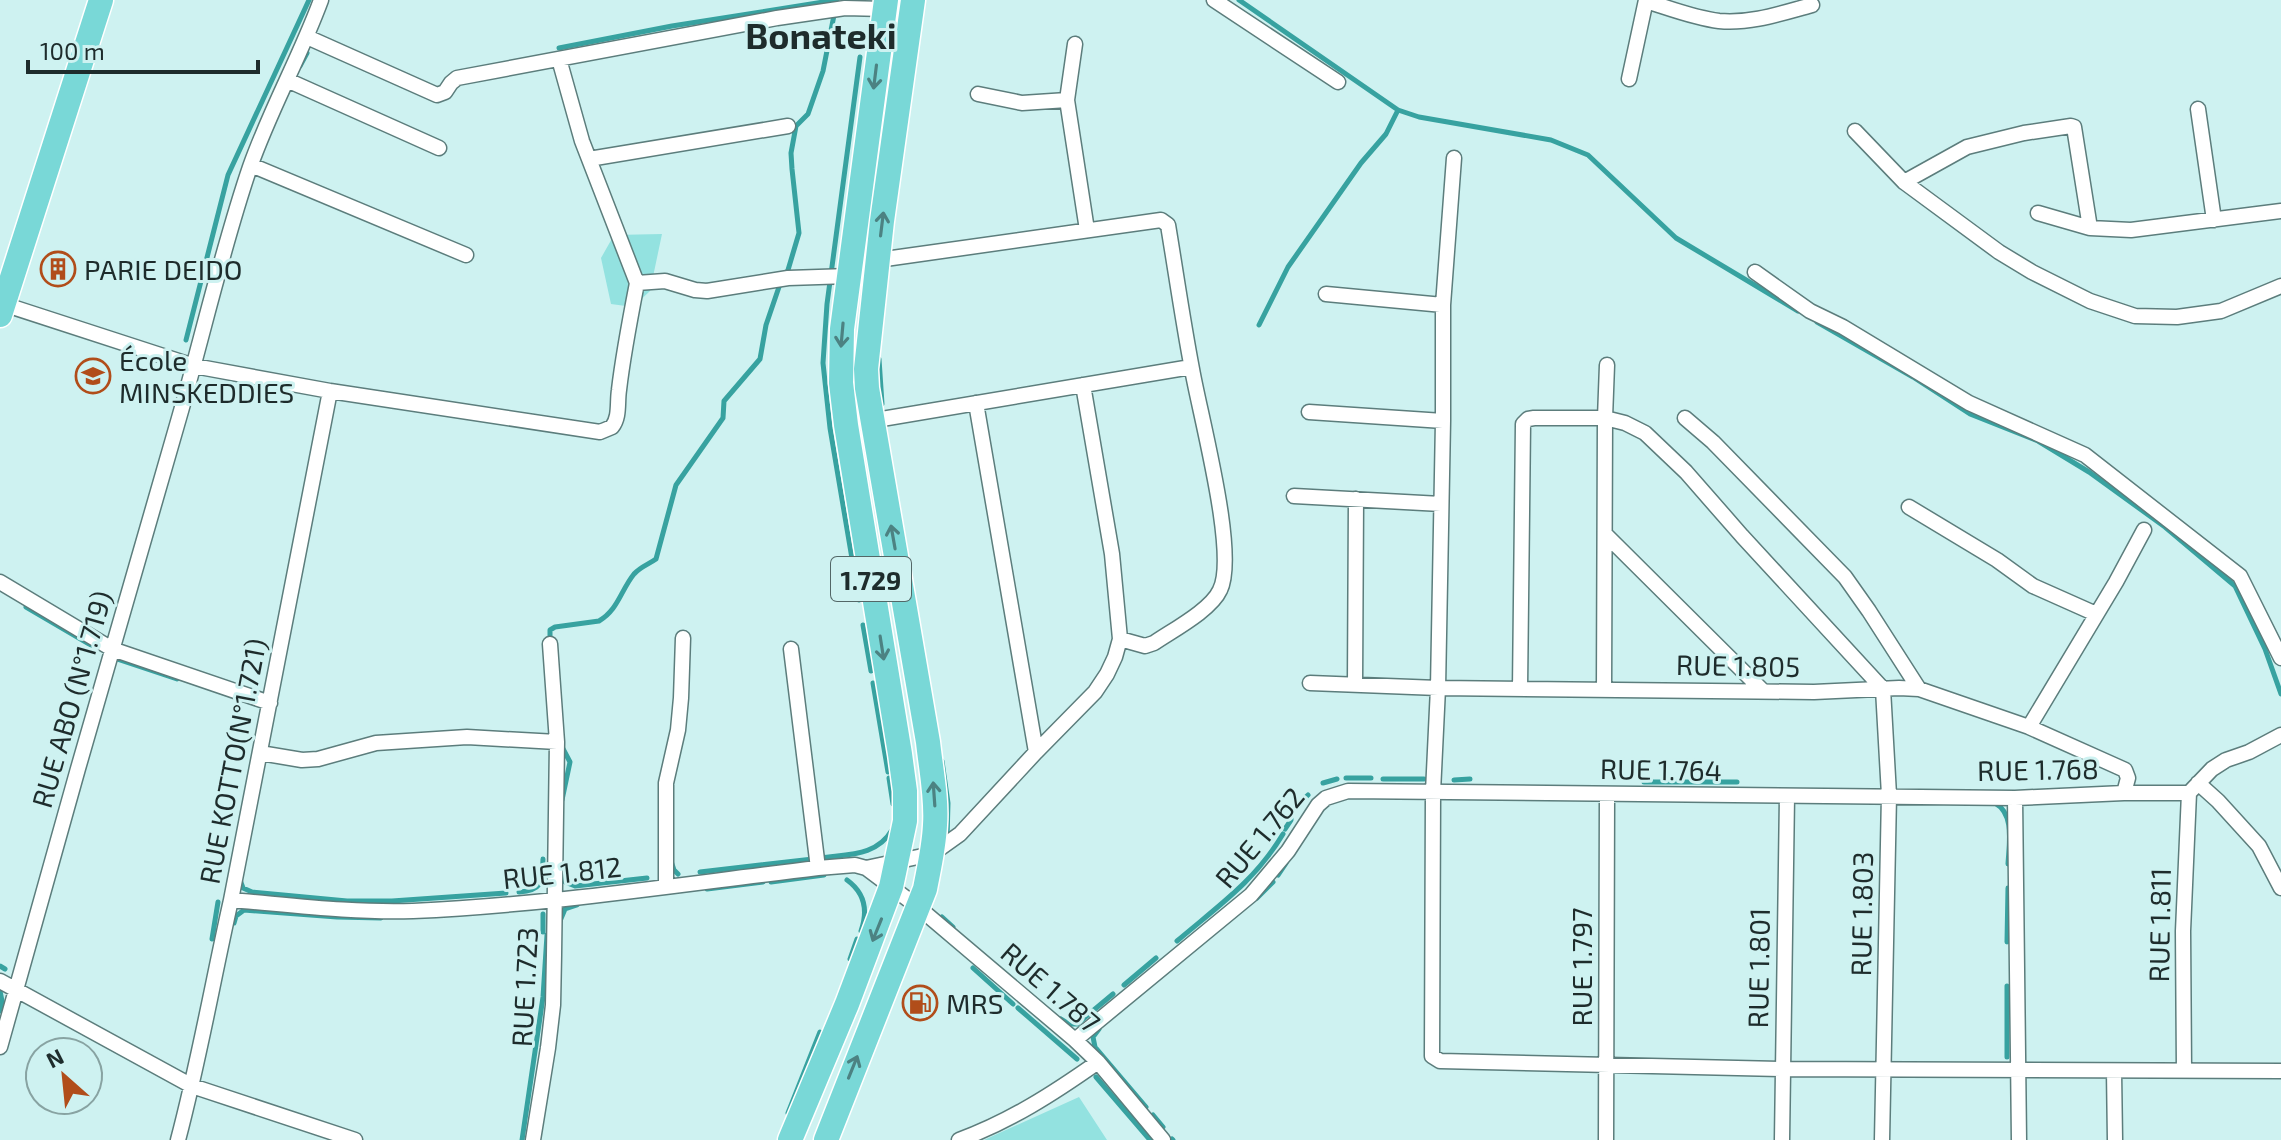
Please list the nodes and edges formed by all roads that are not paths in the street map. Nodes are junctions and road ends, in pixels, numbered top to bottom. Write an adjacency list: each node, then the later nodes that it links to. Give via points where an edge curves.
1 (101, 0): 37 (main road)
2 (321, 0): 8 (street, RUE ABO (N°1.719))
3 (913, 0): 30 (main road, 1.729, one-way to 3)
4 (1214, 0): 13 (street)
5 (1646, 0): 7 (street, via 1717,21 1764,18); 11 (street)
6 (885, 4): 10 (street, via 763,20); 32 (main road, 1.729, one-way to 32)
7 (1812, 5)
8 (307, 37): 10 (street, via 437,95 457,78); 12 (street, RUE ABO (N°1.719))
9 (1075, 44): 15 (street)
10 (559, 59): 21 (street)
11 (1629, 79)
12 (287, 80): 19 (street); 22 (street, RUE ABO (N°1.719))
13 (1338, 82)
14 (978, 94): 15 (street, via 1022,103)
15 (1067, 100): 28 (street)
16 (2198, 109): 26 (street)
17 (788, 126): 21 (street)
18 (1855, 131): 23 (street)
19 (439, 148)
20 (1454, 158): 36 (street)
21 (589, 159): 33 (street)
22 (251, 165): 29 (street); 39 (street, RUE ABO (N°1.719))
23 (1904, 182): 27 (street, via 1967,147 2071,126); 34 (street, via 2032,272 2135,316 2211,314)
24 (2281, 211): 26 (street)
25 (2038, 213): 27 (street)
26 (2214, 220): 27 (street, via 2131,230)
27 (2090, 228)
28 (1087, 230): 30 (street); 40 (street, via 1165,221)
29 (466, 255)
30 (878, 260): 47 (main road, 1.729, via 866,369)
31 (1755, 272): 63 (street, via 1810,311 1969,403 2085,455 2240,576)
32 (836, 276): 33 (street, via 707,291 665,281); 49 (main road, 1.729, one-way to 49)
33 (637, 283): 42 (street, via 618,417 607,431)
34 (2281, 286)
35 (1326, 294): 36 (street)
36 (1443, 305): 48 (street)
37 (1, 308): 39 (street)
38 (1607, 365): 45 (street)
39 (194, 366): 42 (street); 61 (street, RUE ABO (N°1.719))
40 (1191, 367): 41 (street); 59 (street, via 1222,524 1225,577 1212,602 1154,643 1145,646)
41 (1083, 385): 43 (street); 59 (street, via 1112,554)
42 (330, 391): 72 (street, RUE KOTTO(N°1.721))
43 (976, 403): 47 (street); 76 (street)
44 (1309, 412): 48 (street)
45 (1605, 418): 55 (street); 67 (street, via 1534,418 1523,424); 68 (street, via 1645,433 1676,462)
46 (1685, 418): 69 (street, via 1845,577)
47 (873, 421): 49 (street); 85 (main road, 1.729, one-way to 47, via 935,823 928,742)
48 (1443, 421): 52 (street)
49 (846, 425): 86 (main road, 1.729, one-way to 86, via 905,791)
50 (1294, 496): 51 (street)
51 (1356, 499): 52 (street); 65 (street)
52 (1441, 504): 66 (street)
53 (1909, 507): 57 (street, via 2023,580)
54 (2144, 530): 57 (street)
55 (1605, 534): 70 (street); 71 (street)
56 (0, 582): 61 (street)
57 (2096, 614): 73 (street)
58 (683, 638): 89 (street, via 680,709 666,783)
59 (1120, 639): 76 (street, via 1095,692)
60 (550, 644): 75 (street, RUE 1.723)
61 (112, 649): 72 (street); 96 (street, RUE ABO (N°1.719))
62 (791, 649): 87 (street)
63 (2281, 658)
64 (1310, 683): 65 (street, RUE 1.805)
65 (1355, 684): 66 (street, RUE 1.805)
66 (1438, 688): 67 (street, RUE 1.805); 79 (street)
67 (1520, 689): 70 (street, RUE 1.805)
68 (1883, 689): 69 (street, RUE 1.805); 71 (street, RUE 1.805); 82 (street, RUE 1.803)
69 (1919, 689): 73 (street, RUE 1.805)
70 (1604, 690): 71 (street, RUE 1.805)
71 (1762, 690)
72 (270, 703): 77 (street, RUE KOTTO(N°1.721))
73 (2029, 727): 80 (street, RUE 1.805, via 2125,770)
74 (2280, 739): 78 (street, via 2226,760)
75 (557, 742): 77 (street, via 467,737 376,743 302,760); 93 (street, RUE 1.723)
76 (1036, 752): 85 (street, via 968,827)
77 (260, 753): 92 (street, RUE KOTTO(N°1.721))
78 (2194, 788): 80 (street, RUE 1.768); 91 (street, via 2218,801 2259,846); 107 (street, RUE 1.811, via 2183,931)
79 (1433, 792): 81 (street, RUE 1.764); 99 (street, RUE 1.762, via 1348,791 1326,798 1251,895); 102 (street, via 1432,1056 1440,1061)
80 (2124, 793): 84 (street, RUE 1.768)
81 (1607, 795): 83 (street, RUE 1.764); 102 (street, RUE 1.797)
82 (1889, 795): 83 (street, RUE 1.764); 84 (street, RUE 1.768); 104 (street, RUE 1.803)
83 (1787, 796): 103 (street, RUE 1.801)
84 (2015, 798): 105 (street)
85 (932, 854): 86 (street, RUE 1.812); 94 (main road, 1.729)
86 (898, 861): 88 (street, RUE 1.812); 90 (main road, 1.729)
87 (818, 868): 88 (street, RUE 1.812); 89 (street, RUE 1.812)
88 (866, 868): 90 (street)
89 (666, 886): 93 (street, RUE 1.812)
90 (891, 887): 94 (street, RUE 1.787); 97 (main road, 1.729, one-way to 97)
91 (2281, 888)
92 (231, 900): 93 (street, RUE 1.812, via 372,911); 109 (street, RUE KOTTO(N°1.721))
93 (554, 900): 112 (street, RUE 1.723, via 553,1005)
94 (918, 907): 98 (main road, 1.729); 99 (street, RUE 1.787)
95 (0, 981): 96 (street)
96 (16, 990): 100 (street, RUE ABO (N°1.719)); 109 (street)
97 (847, 1004): 98 (main road); 113 (main road, 1.729)
98 (875, 1017): 114 (main road, 1.729, one-way to 98)
99 (1075, 1040): 101 (street, RUE 1.787)
100 (0, 1047)
101 (1098, 1062): 115 (street, via 1023,1111); 116 (street, RUE 1.787)
102 (1607, 1064): 103 (street); 117 (street, RUE 1.797)
103 (1783, 1069): 104 (street); 118 (street, RUE 1.801)
104 (1883, 1069): 105 (street); 119 (street, RUE 1.803)
105 (2019, 1069): 106 (street); 120 (street)
106 (2114, 1071): 107 (street); 121 (street)
107 (2184, 1071): 108 (street)
108 (2281, 1071)
109 (192, 1086): 110 (street, RUE KOTTO(N°1.721)); 111 (street)
110 (178, 1140)
111 (355, 1140)
112 (533, 1140)
113 (790, 1140)
114 (826, 1140)
115 (959, 1140)
116 (1163, 1140)
117 (1606, 1140)
118 (1782, 1140)
119 (1882, 1140)
120 (2019, 1140)
121 (2115, 1140)

